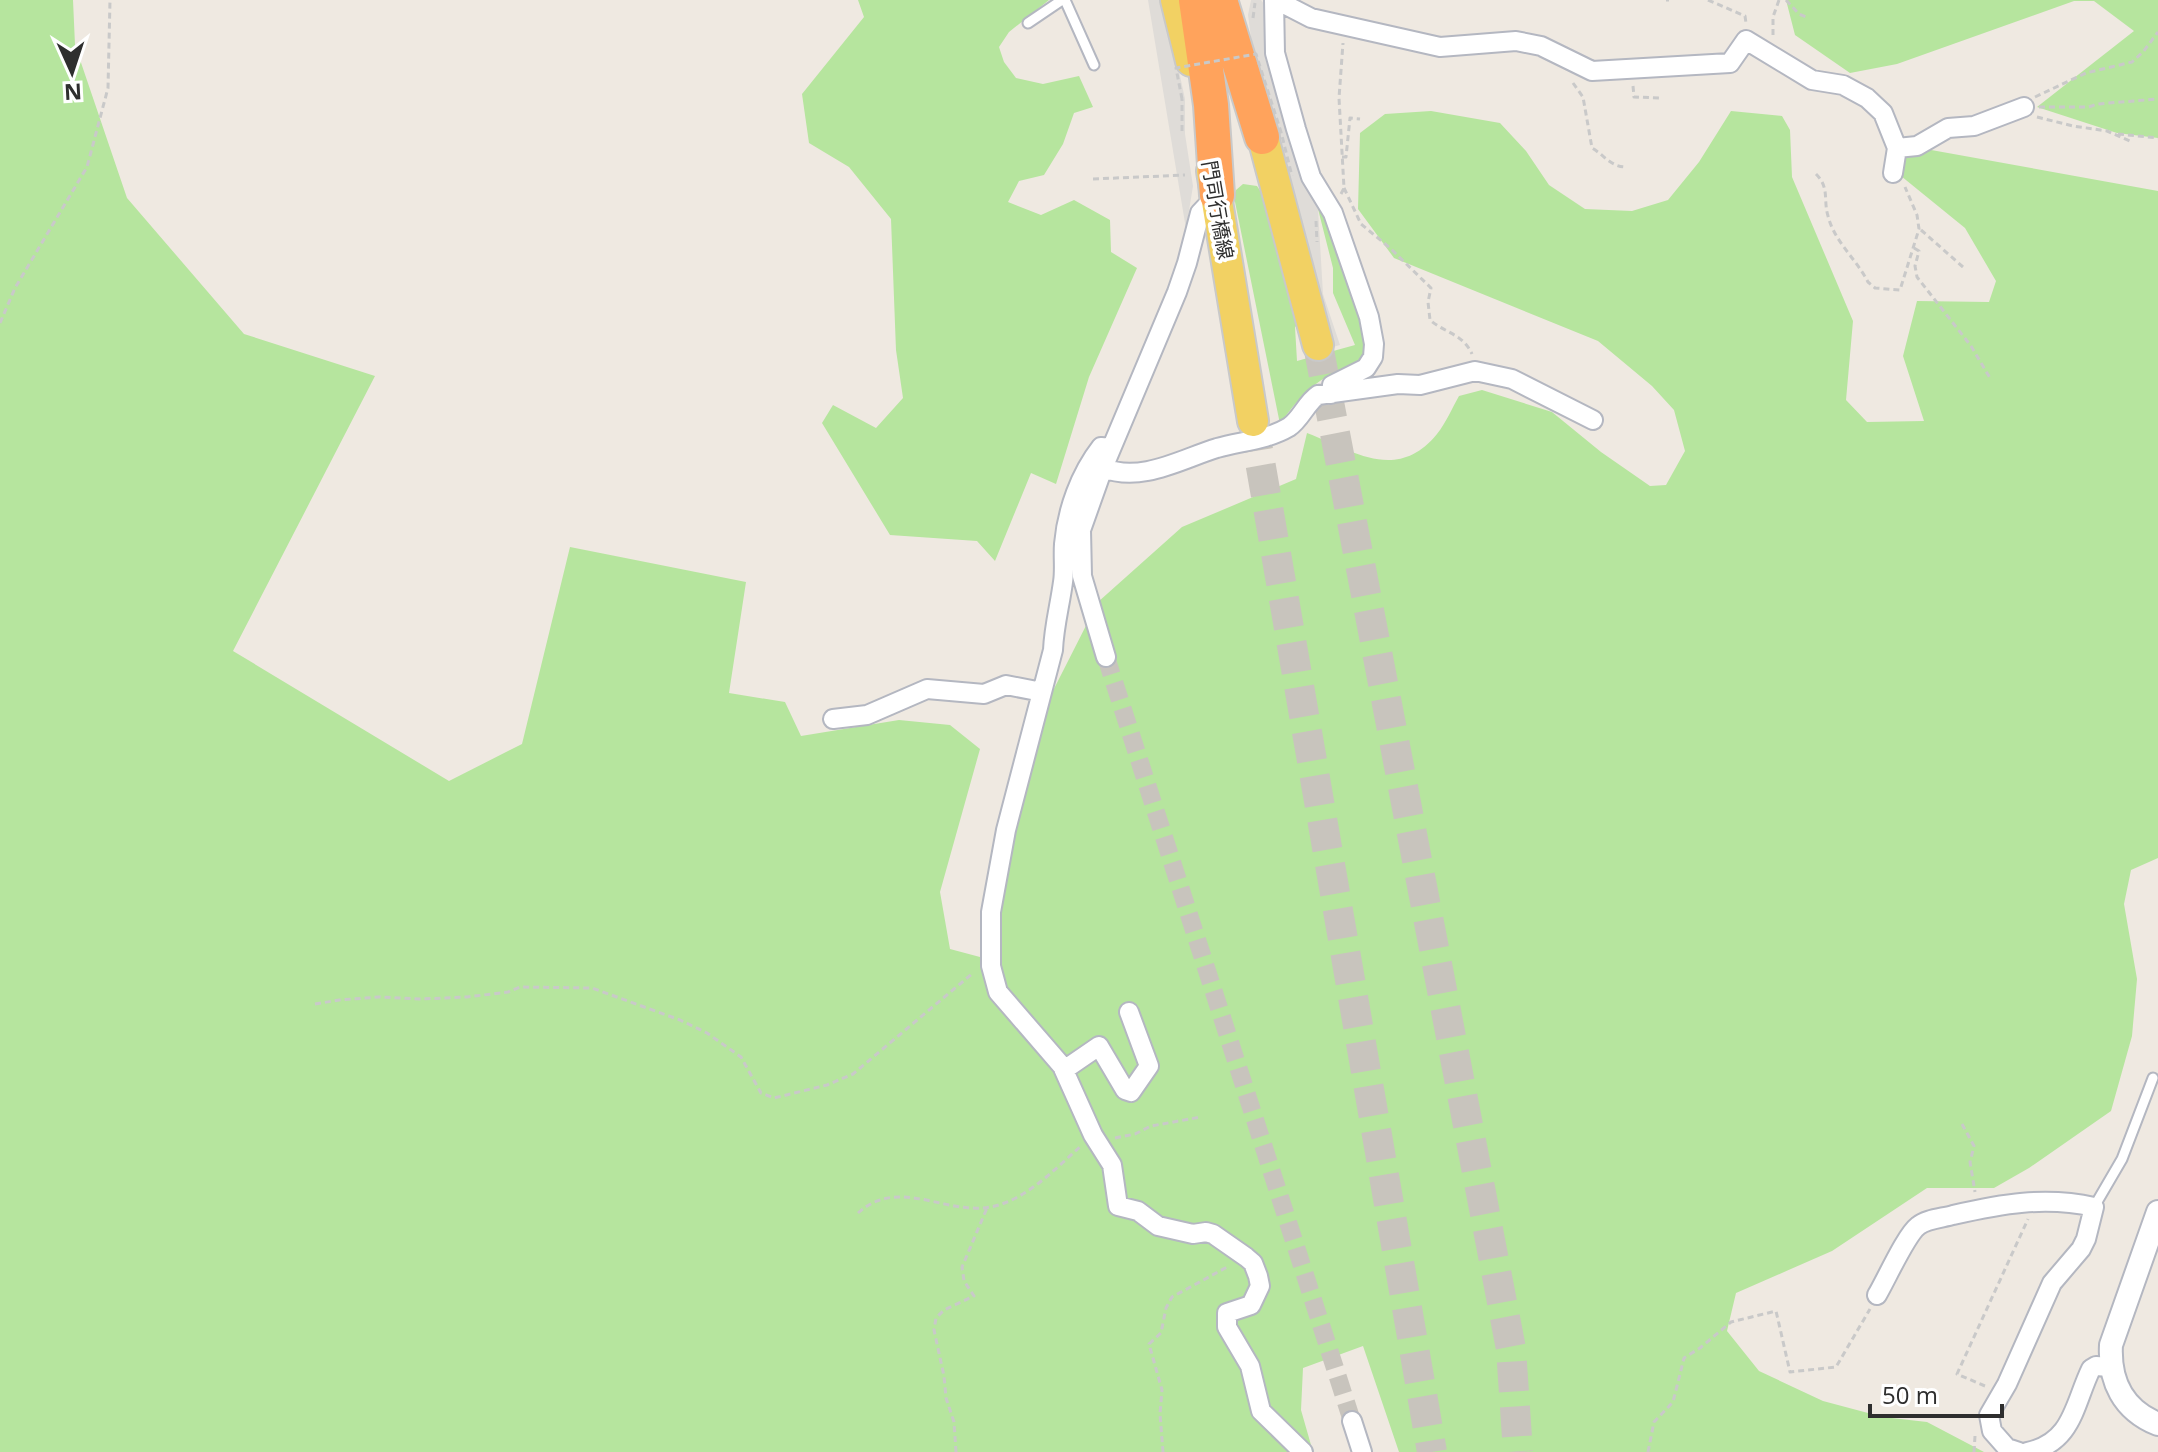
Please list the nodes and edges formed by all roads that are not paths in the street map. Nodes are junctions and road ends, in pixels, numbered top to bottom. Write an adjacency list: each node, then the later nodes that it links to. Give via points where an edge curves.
1 (1064, 0): 7 (lane); 9 (lane)
2 (1176, 0): 13 (main road, 門司行橋線)
3 (1196, 0): 13 (highway)
4 (1220, 0): 12 (highway)
5 (1240, 0): 12 (main road, via 1241,41)
6 (1275, 0): 8 (street, via 1311,18 1440,47 1516,41 1541,46 1592,71); 15 (street, via 1275,53 1311,177 1369,317 1374,344 1366,368 1332,385)
7 (1028, 23)
8 (1730, 63): 10 (street); 11 (street, via 1746,40 1812,80 1843,85 1867,98 1883,113 1895,162 1942,130 1974,126)
9 (1094, 65)
10 (1745, 77)
11 (2024, 107)
12 (1262, 137): 14 (main road)
13 (1217, 195): 17 (main road, 門司行橋線); 18 (street, via 1200,213 1177,292)
14 (1318, 345)
15 (1331, 394): 16 (street, via 1420,385 1475,371 1512,379); 19 (street, via 1312,398 1293,425 1270,436 1148,471 1119,474)
16 (1593, 420)
17 (1253, 421)
18 (1111, 448): 19 (street); 21 (street, via 1101,447 1091,460 1068,516 1053,650)
19 (1103, 468): 20 (street, via 1081,530 1080,550 1087,598)
20 (1106, 657)
21 (1042, 692): 22 (street, via 1006,685 984,694 927,689 867,715); 24 (street, via 993,898 991,966 998,992)
22 (833, 719)
23 (1129, 1012): 24 (street, via 1149,1066 1131,1092 1099,1046)
24 (1064, 1070): 32 (street, via 1112,1165 1118,1206 1138,1211 1158,1226 1213,1234 1253,1263 1260,1286 1251,1305 1227,1313 1227,1327 1250,1366 1261,1411)
25 (2153, 1078): 26 (lane, via 2122,1159)
26 (2094, 1207): 28 (street, via 2036,1201 1978,1209 1918,1226); 34 (street, via 2081,1249 2052,1283 1989,1415 2003,1445)
27 (2158, 1212): 29 (street, via 2111,1345)
28 (1877, 1295)
29 (2110, 1367): 31 (street, via 2130,1404); 35 (street, via 2091,1369 2067,1427)
30 (1352, 1421): 33 (street)
31 (2158, 1424)
32 (1303, 1452)
33 (1362, 1452)
34 (2019, 1452)
35 (2027, 1452)

